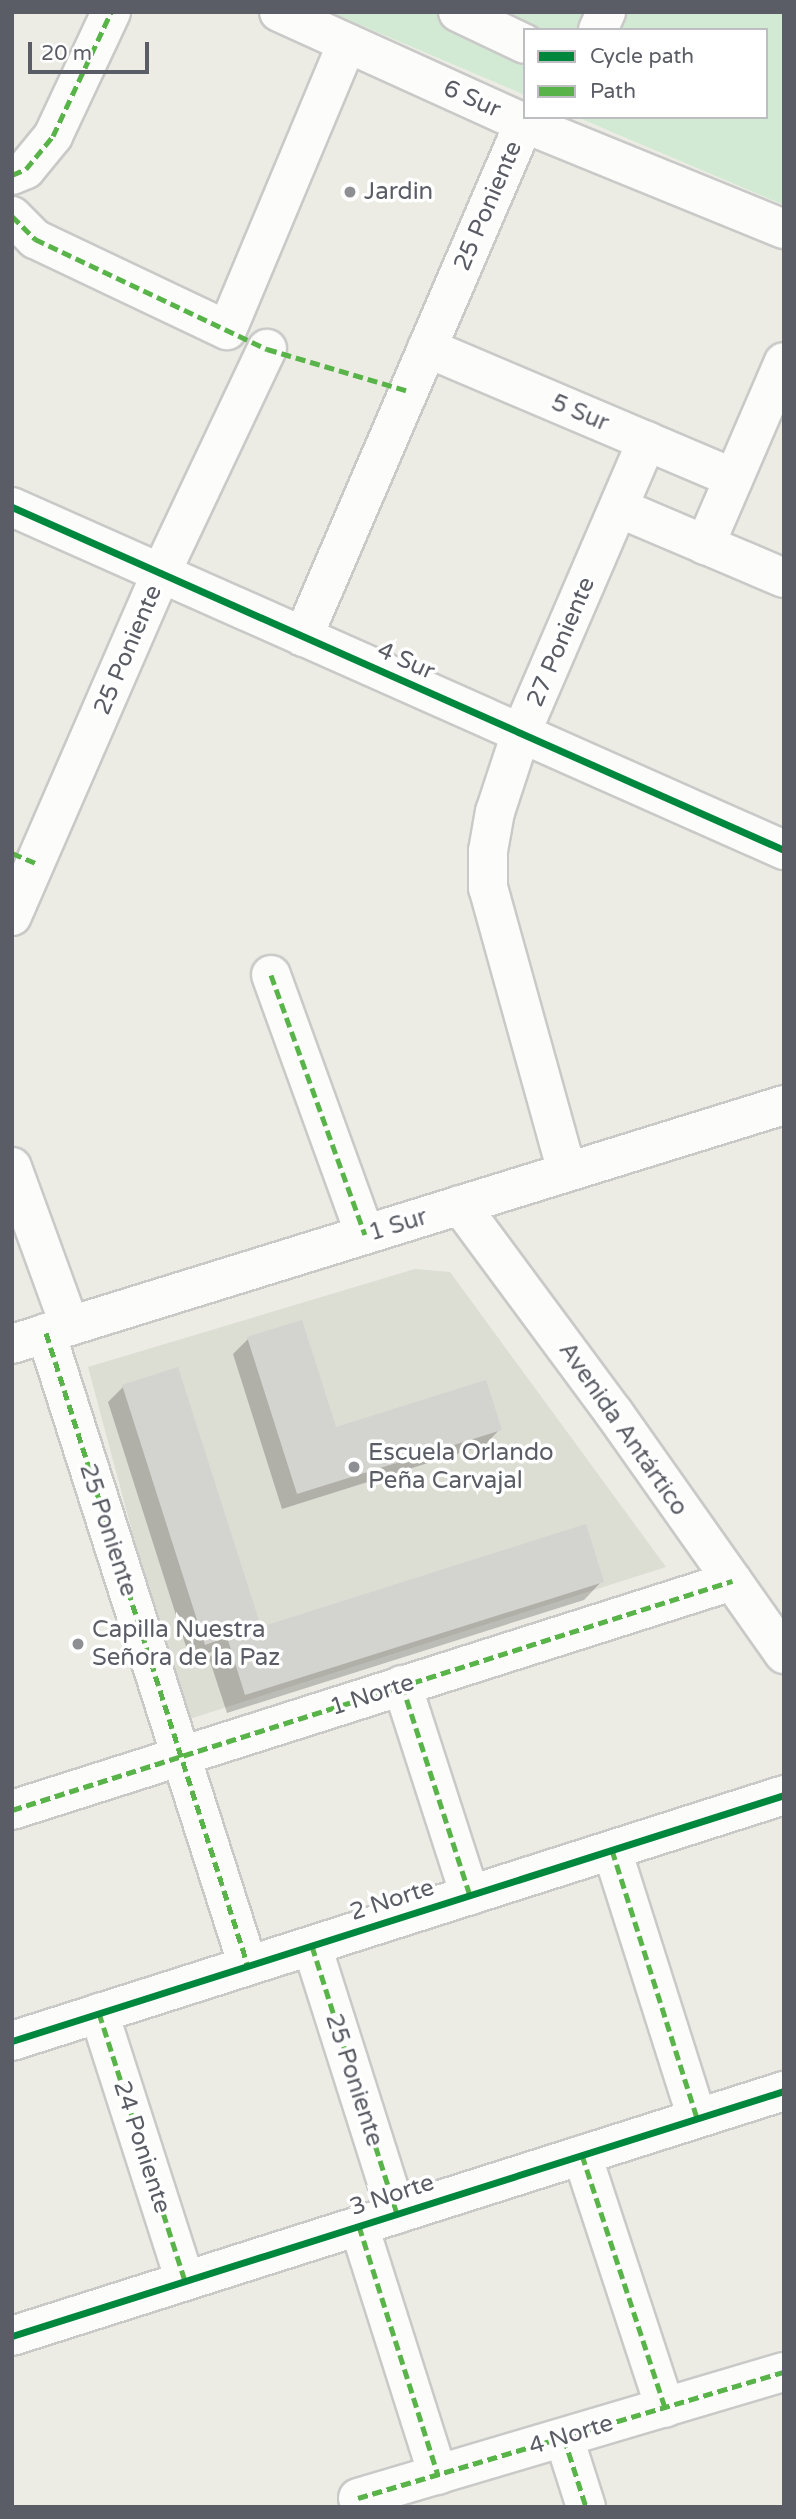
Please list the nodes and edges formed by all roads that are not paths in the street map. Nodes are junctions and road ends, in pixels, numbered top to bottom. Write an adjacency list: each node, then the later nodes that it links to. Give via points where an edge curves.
1 (111, 12): 9 (street, via 53,136 26,169)
2 (279, 12): 6 (street, 6 Sur)
3 (458, 12): 7 (street)
4 (606, 12): 5 (street)
5 (599, 28)
6 (347, 43): 8 (street, 6 Sur); 10 (street, via 227,330 35,239)
7 (523, 43)
8 (524, 123): 11 (street, 6 Sur); 12 (street, 25 Poniente)
9 (12, 175)
10 (12, 216)
11 (784, 229)
12 (427, 348): 15 (street, 5 Sur); 22 (street, 25 Poniente)
13 (267, 349): 20 (street, 25 Poniente)
14 (784, 362): 16 (street)
15 (647, 441): 16 (street, 5 Sur); 18 (street, 27 Poniente)
16 (734, 478): 19 (street)
17 (12, 507): 20 (street, 4 Sur)
18 (618, 508): 19 (street); 23 (street, 27 Poniente)
19 (705, 545): 21 (street)
20 (161, 573): 22 (street, 4 Sur); 25 (street, 25 Poniente)
21 (784, 578)
22 (303, 637): 23 (street, 4 Sur)
23 (521, 733): 24 (street, 4 Sur); 30 (street, 27 Poniente, via 495,812 488,888)
24 (784, 850)
25 (24, 858): 26 (street, 25 Poniente)
26 (12, 916)
27 (271, 975): 32 (street)
28 (784, 1105): 30 (street, 1 Sur)
29 (12, 1167): 33 (street, 25 Poniente)
30 (567, 1172): 31 (street, 1 Sur)
31 (460, 1205): 32 (street, 1 Sur); 34 (street, Avenida Antártico)
32 (365, 1235): 33 (street, 1 Sur)
33 (43, 1334): 37 (street, 25 Poniente)
34 (732, 1581): 35 (street, Avenida Antártico); 36 (street, 1 Norte)
35 (784, 1654)
36 (402, 1685): 37 (street, 1 Norte); 41 (street)
37 (180, 1756): 39 (street, 1 Norte); 43 (street, 25 Poniente)
38 (784, 1795): 40 (street, 2 Norte)
39 (12, 1810)
40 (612, 1850): 41 (street, 2 Norte); 47 (street)
41 (470, 1895): 42 (street, 2 Norte)
42 (312, 1945): 43 (street, 2 Norte); 49 (street, 25 Poniente)
43 (247, 1966): 44 (street, 2 Norte)
44 (99, 2013): 45 (street, 2 Norte); 51 (street, 24 Poniente)
45 (13, 2037)
46 (784, 2091): 47 (street, 3 Norte)
47 (697, 2118): 48 (street, 3 Norte)
48 (582, 2155): 49 (street, 3 Norte); 54 (street)
49 (397, 2214): 50 (street, 3 Norte)
50 (359, 2226): 51 (street, 3 Norte); 56 (street)
51 (185, 2281): 52 (street, 3 Norte)
52 (12, 2336)
53 (784, 2372): 54 (street, 4 Norte)
54 (665, 2407): 55 (street, 4 Norte)
55 (564, 2438): 56 (street, 4 Norte); 58 (street)
56 (438, 2475): 57 (street, 4 Norte)
57 (358, 2498)
58 (586, 2507)

